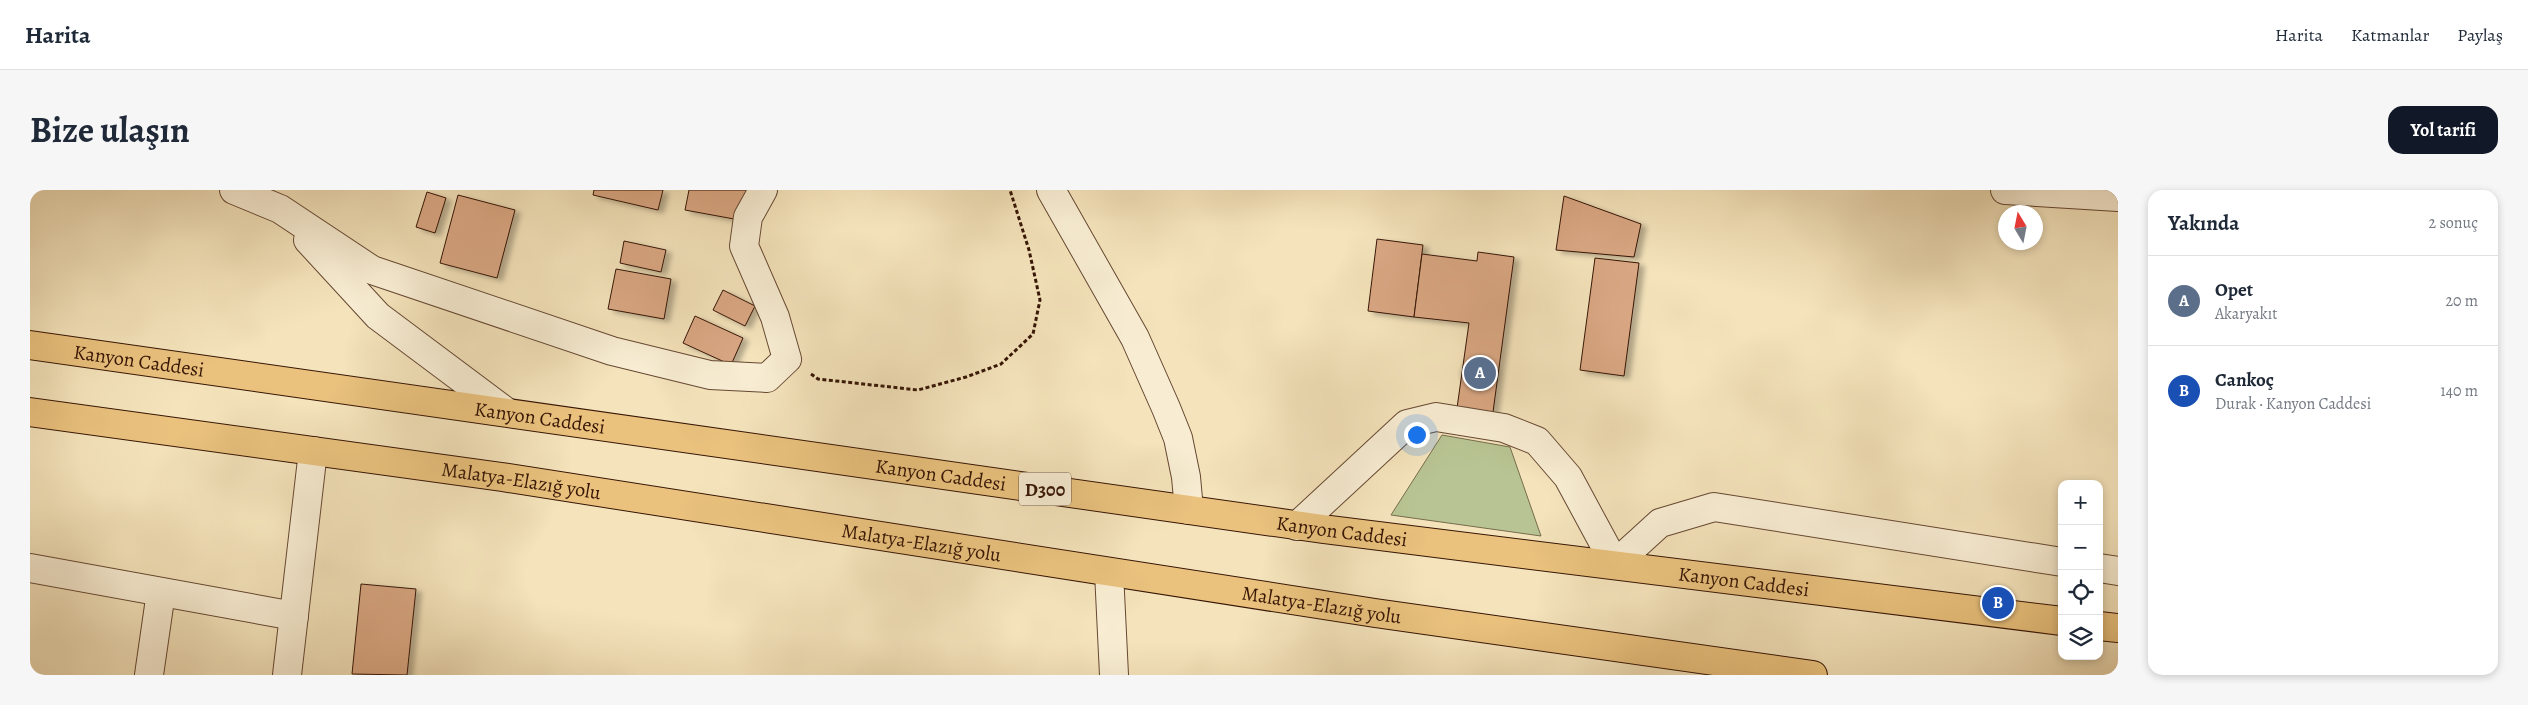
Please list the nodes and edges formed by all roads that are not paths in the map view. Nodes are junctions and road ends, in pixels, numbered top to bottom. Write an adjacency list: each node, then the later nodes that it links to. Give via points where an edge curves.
1 (234, 190): 6 (street)
2 (763, 190): 6 (street, via 748,217 744,246 775,317 787,359 767,378 710,375 612,351 372,270)
3 (1051, 190): 11 (street, via 1135,338 1166,408 1178,438)
4 (2005, 190): 5 (street)
5 (2118, 197)
6 (280, 209): 8 (street, via 378,316)
7 (30, 346): 8 (highway, Kanyon Caddesi / D300)
8 (505, 411): 11 (highway, Kanyon Caddesi / D300)
9 (30, 412): 10 (highway, Malatya-Elazığ yolu)
10 (313, 451): 18 (highway, Malatya-Elazığ yolu, via 502,476); 20 (street)
11 (1189, 510): 12 (highway, Kanyon Caddesi / D300)
12 (1297, 526): 14 (highway, Kanyon Caddesi / D300); 14 (street, via 1407,424 1436,417 1504,428 1536,441 1568,477)
13 (2058, 561): 14 (street, via 1714,507 1660,523)
14 (1615, 564): 21 (highway, Kanyon Caddesi / D300)
15 (30, 568): 19 (street)
16 (2103, 569): 17 (street)
17 (2118, 571)
18 (1109, 572): 26 (street); 27 (highway, Malatya-Elazığ yolu)
19 (161, 592): 20 (street); 24 (street)
20 (294, 616): 25 (street)
21 (2058, 620)
22 (2103, 626): 23 (highway)
23 (2118, 628)
24 (148, 675)
25 (287, 675)
26 (1114, 675)
27 (1813, 675)

